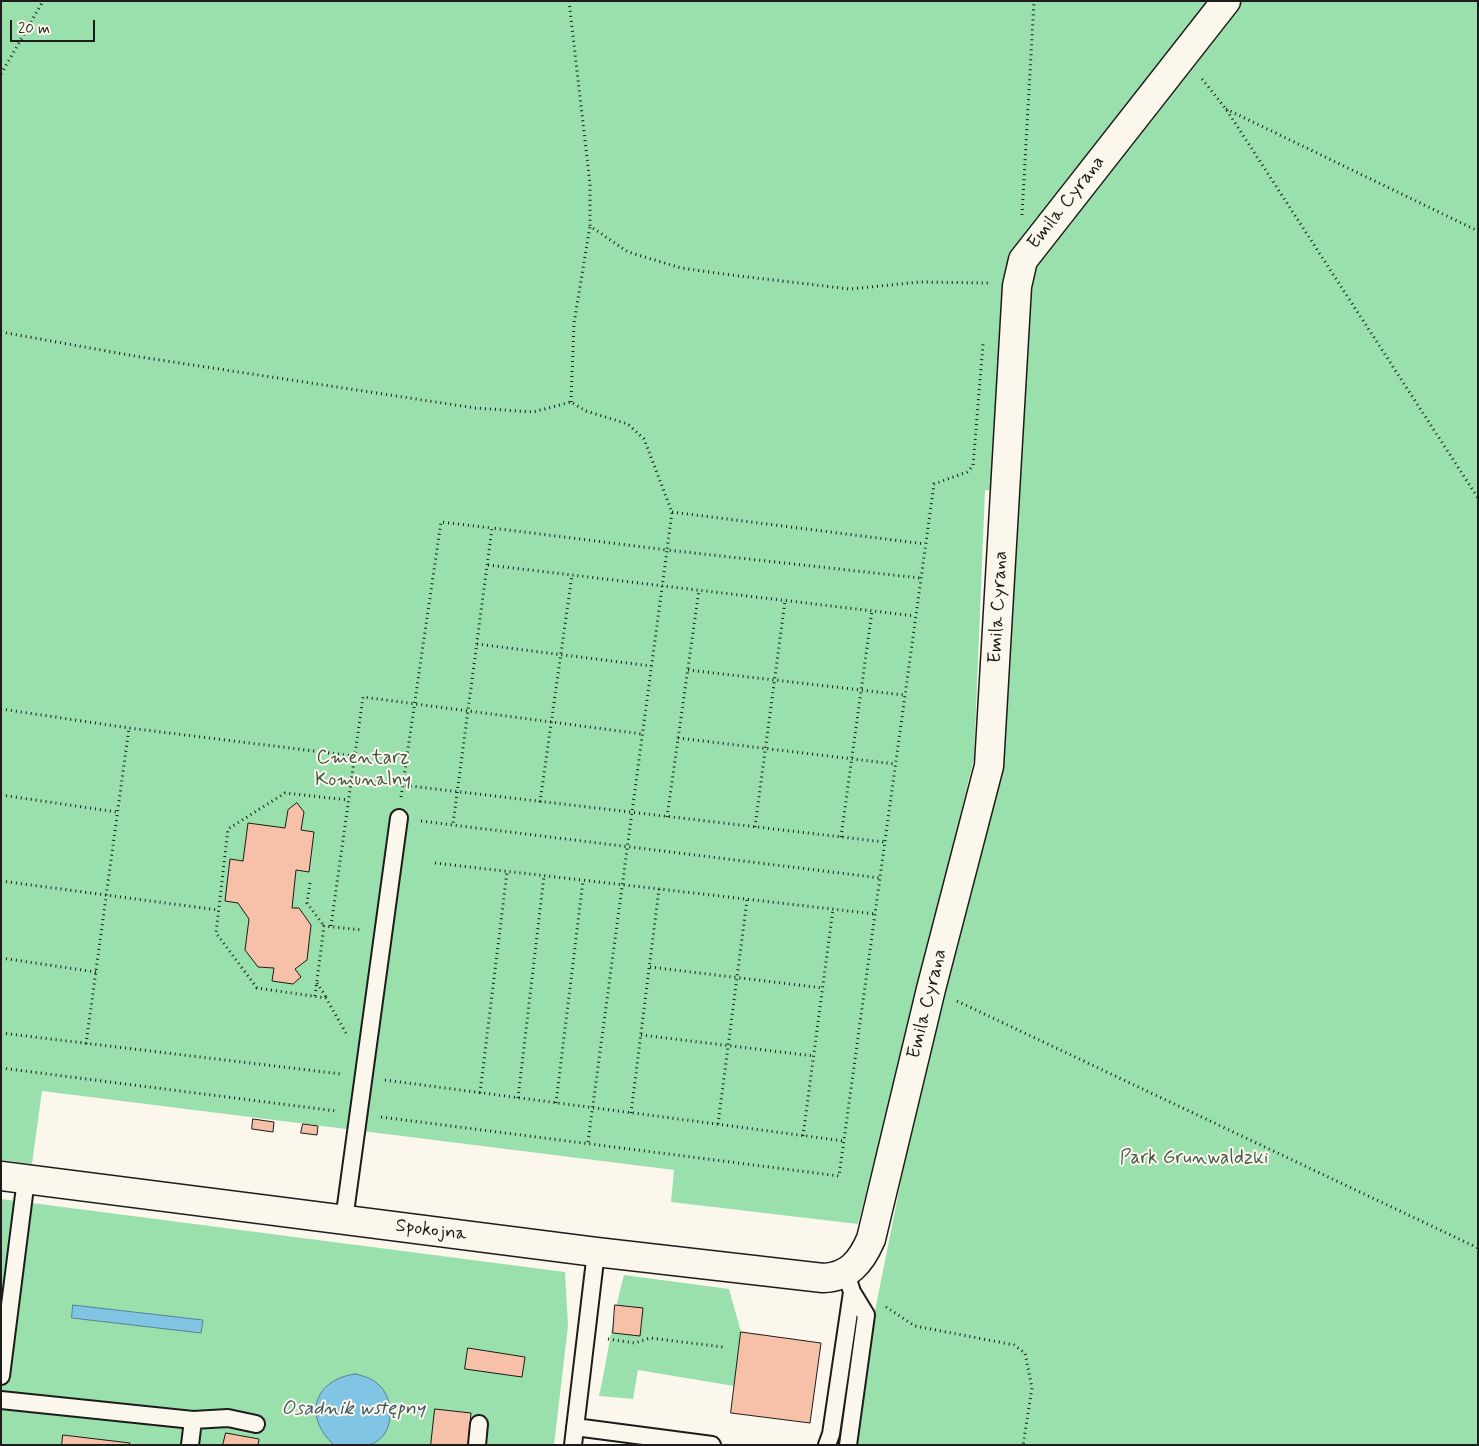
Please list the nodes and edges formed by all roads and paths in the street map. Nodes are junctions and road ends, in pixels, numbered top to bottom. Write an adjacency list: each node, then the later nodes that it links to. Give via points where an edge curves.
1 (43, 1): 6 (path)
2 (570, 1): 9 (path, via 590,184)
3 (1034, 1): 8 (path)
4 (1226, 1): 5 (street, Emila Cyrana)
5 (1182, 56): 7 (path); 12 (street, Emila Cyrana, via 1035,242 1024,260)
6 (1, 74)
7 (1226, 109): 10 (path); 17 (path)
8 (1022, 216)
9 (590, 226): 11 (path, via 628,252 706,272 850,288 919,282); 16 (path, via 574,323)
10 (1478, 231)
11 (988, 283): 12 (path); 13 (path)
12 (1017, 286): 86 (street, Emila Cyrana, via 989,766)
13 (987, 293)
14 (1, 332): 16 (path, via 475,408 526,412)
15 (983, 341): 20 (path, via 973,466 967,472 934,484)
16 (571, 402): 18 (path, via 586,411 628,424 644,439)
17 (1478, 498)
18 (672, 512): 20 (path); 21 (path)
19 (492, 528): 21 (path); 22 (path); 37 (path, via 441,522)
20 (926, 544): 24 (path)
21 (667, 550): 24 (path); 25 (path)
22 (488, 565): 23 (path); 30 (path)
23 (572, 575): 25 (path); 31 (path)
24 (920, 578): 29 (path)
25 (662, 586): 26 (path); 32 (path)
26 (700, 590): 27 (path); 33 (path)
27 (785, 601): 28 (path); 34 (path)
28 (872, 611): 29 (path); 35 (path)
29 (915, 616): 36 (path)
30 (477, 644): 31 (path); 39 (path)
31 (561, 654): 32 (path); 40 (path)
32 (651, 666): 42 (path)
33 (688, 670): 34 (path); 43 (path)
34 (774, 680): 35 (path); 44 (path)
35 (862, 690): 36 (path); 46 (path)
36 (904, 695): 47 (path)
37 (415, 705): 39 (path); 45 (path, via 363,697); 49 (path)
38 (1, 709): 41 (path)
39 (468, 712): 40 (path); 50 (path)
40 (551, 723): 42 (path); 53 (path)
41 (129, 728): 45 (path); 54 (path)
42 (642, 734): 55 (path)
43 (678, 738): 44 (path); 56 (path)
44 (765, 749): 46 (path); 59 (path)
45 (354, 756): 48 (path)
46 (852, 759): 47 (path); 60 (path)
47 (895, 764): 61 (path)
48 (351, 779): 49 (path); 52 (path)
49 (403, 786): 50 (path)
50 (458, 793): 53 (path); 58 (path)
51 (1, 795): 54 (path)
52 (348, 800): 75 (path, via 285,793 228,829); 78 (path)
53 (540, 802): 55 (path)
54 (117, 812): 72 (path)
55 (631, 813): 56 (path); 62 (path)
56 (667, 817): 59 (path)
57 (398, 818): 58 (path); 110 (lane)
58 (453, 824): 62 (path)
59 (754, 827): 60 (path)
60 (842, 837): 61 (path)
61 (884, 842): 66 (path)
62 (626, 846): 66 (path); 70 (path)
63 (435, 863): 64 (path)
64 (507, 872): 65 (path); 98 (path)
65 (544, 876): 68 (path); 99 (path)
66 (880, 878): 76 (path)
67 (1, 881): 72 (path)
68 (583, 881): 70 (path); 100 (path)
69 (310, 883): 77 (path, via 307,903)
70 (621, 885): 71 (path); 101 (path)
71 (659, 889): 73 (path); 81 (path)
72 (106, 896): 75 (path); 82 (path)
73 (748, 900): 74 (path); 83 (path)
74 (833, 909): 76 (path); 85 (path)
75 (218, 910): 87 (path, via 216,933 257,988)
76 (874, 914): 107 (path)
77 (324, 926): 78 (path); 84 (path)
78 (331, 926): 79 (path)
79 (366, 931)
80 (1, 958): 82 (path)
81 (650, 968): 83 (path); 90 (path)
82 (96, 972): 92 (path)
83 (737, 978): 85 (path); 93 (path)
84 (317, 982): 87 (path); 88 (path)
85 (823, 988): 94 (path)
86 (931, 989): 111 (path); 113 (street, Emila Cyrana, via 871,1239)
87 (315, 996): 88 (path)
88 (326, 998): 91 (path)
89 (1, 1033): 92 (path)
90 (641, 1034): 93 (path); 103 (path)
91 (349, 1038)
92 (86, 1044): 96 (path)
93 (728, 1046): 94 (path); 105 (path)
94 (814, 1056): 106 (path)
95 (1, 1068): 102 (path)
96 (350, 1076)
97 (380, 1079): 98 (path)
98 (480, 1093): 99 (path)
99 (518, 1098): 100 (path)
100 (556, 1103): 101 (path)
101 (592, 1108): 103 (path); 108 (path)
102 (345, 1112)
103 (631, 1113): 105 (path)
104 (375, 1116): 108 (path)
105 (718, 1124): 106 (path)
106 (803, 1136): 107 (path)
107 (844, 1141): 108 (path, via 839,1176)
108 (588, 1142)
109 (13, 1177): 110 (street, Spokojna); 116 (lane)
110 (344, 1220): 112 (street, Spokojna)
111 (1478, 1248)
112 (596, 1252): 113 (street, Spokojna, via 823,1278); 114 (lane)
113 (851, 1277): 126 (lane); 127 (lane, via 866,1314); 128 (path, via 914,1326 1014,1345 1025,1353 1032,1388)
114 (586, 1337): 115 (path, via 635,1343 650,1338); 121 (lane)
115 (723, 1347)
116 (1, 1376)
117 (1, 1400): 118 (lane)
118 (193, 1420): 119 (lane, via 228,1418); 122 (lane)
119 (256, 1424)
120 (479, 1424): 123 (lane)
121 (575, 1427): 124 (lane); 125 (lane)
122 (190, 1445)
123 (477, 1445)
124 (573, 1445)
125 (712, 1445)
126 (827, 1445)
127 (848, 1445)
128 (1023, 1445)

